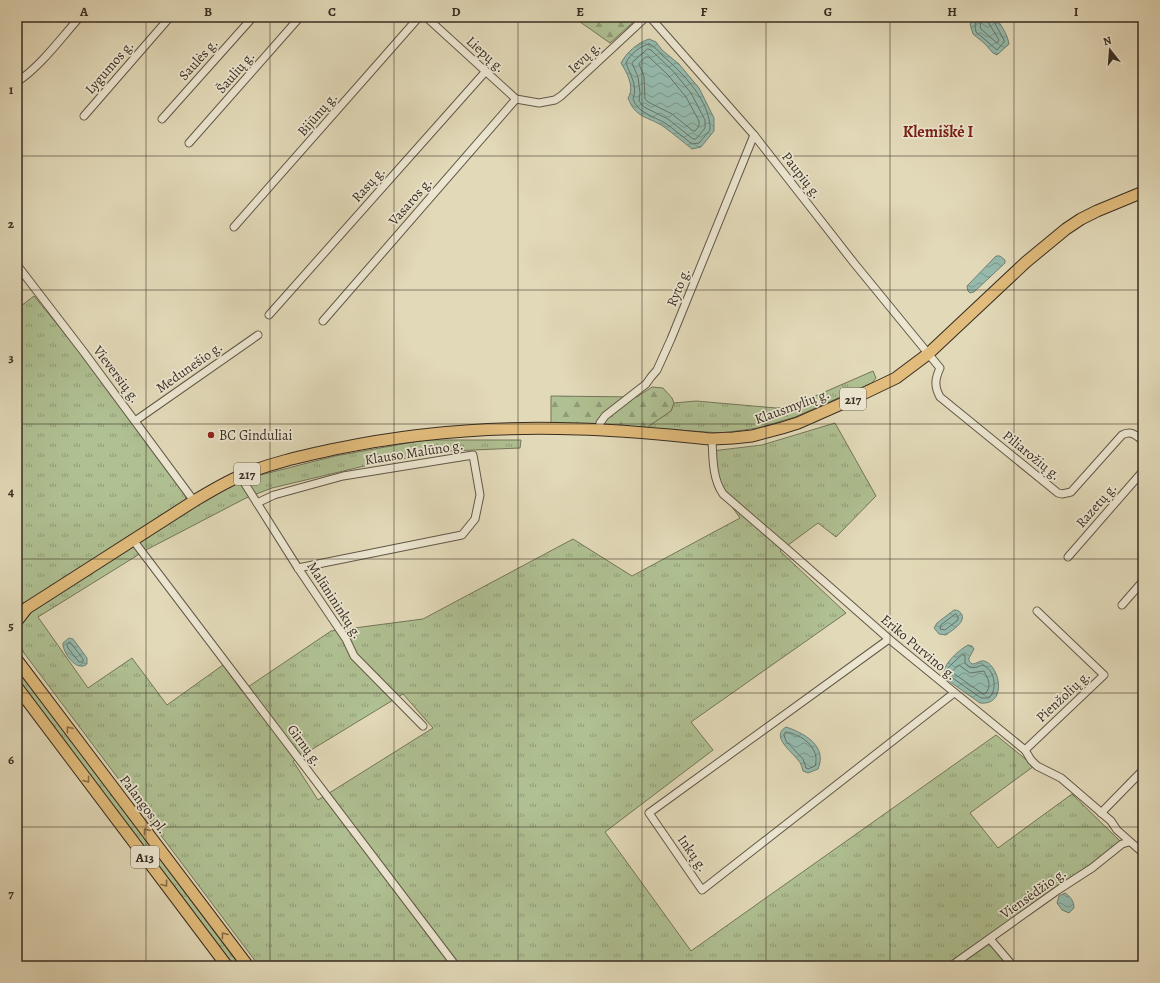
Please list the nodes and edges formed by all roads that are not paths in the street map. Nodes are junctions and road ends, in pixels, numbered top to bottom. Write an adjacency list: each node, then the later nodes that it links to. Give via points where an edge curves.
1 (80, 17): 10 (street, via 46,56)
2 (170, 17): 12 (street, Lygumos g.)
3 (253, 17): 13 (street, Saulės g.)
4 (300, 17): 15 (street, Šaulių g.)
5 (419, 17): 17 (street, Bijūnų g.)
6 (426, 17): 9 (street, Liepų g.)
7 (646, 17): 11 (street, Ievų g., via 561,96 545,102)
8 (650, 17): 14 (street, Paupių g.)
9 (486, 71): 11 (street, Liepų g.); 19 (street, Rasų g.)
10 (17, 82)
11 (516, 99): 20 (street, Vasaros g.)
12 (84, 116)
13 (162, 119)
14 (754, 135): 22 (street, Paupių g.); 24 (street, Ryto g., via 657,370 646,384 605,416)
15 (189, 143)
16 (1143, 192): 22 (main road, Klausmylių g. / 217, via 1096,211 1066,229 1026,262)
17 (234, 227)
18 (17, 265): 23 (street, Vieversių g.)
19 (269, 315)
20 (322, 321)
21 (258, 335): 23 (street, Medunešio g.)
22 (928, 354): 25 (main road, Klausmylių g. / 217, via 888,382 798,423 752,436); 26 (street, Piliarožių g., via 940,368 935,384 940,397 1058,493 1071,492 1122,435 1130,432)
23 (135, 421): 29 (street, Vieversių g.)
24 (599, 430): 25 (main road, Klausmylių g. / 217); 28 (main road, Klausmylių g. / 217, via 501,429 406,436 361,443 283,461)
25 (712, 439): 39 (street, Eriko Purvino g., via 717,486 723,494)
26 (1143, 441)
27 (1143, 471): 32 (street, Razetų g.)
28 (240, 476): 29 (main road, 217); 30 (street, Malūnininkų g.)
29 (194, 501): 31 (main road, 217)
30 (257, 503): 33 (street, Malūnininkų g.); 33 (street, Klauso Malūno g., via 274,495 344,476 473,455 480,495 475,519 462,535)
31 (133, 540): 36 (main road, 217); 52 (street, Girnų g.)
32 (1068, 557)
33 (298, 568): 43 (street, Malūnininkų g., via 346,639 354,656)
34 (1143, 581): 35 (street)
35 (1122, 605)
36 (22, 610): 38 (main road)
37 (1037, 611): 44 (street, Pienžolių g., via 1104,675)
38 (17, 621)
39 (888, 639): 42 (street, Eriko Purvino g.); 42 (street, Inkų g., via 649,813 702,890)
40 (17, 660): 51 (main road, Palangos pl. / A13, one-way to 40)
41 (17, 687): 50 (main road, A13, one-way to 50)
42 (954, 693): 44 (street, Eriko Purvino g.)
43 (423, 726)
44 (1025, 750): 46 (street, Eriko Purvino g., via 1037,766 1061,778)
45 (1143, 770): 46 (street)
46 (1101, 813): 47 (street, Eriko Purvino g.)
47 (1129, 842): 48 (street, Eriko Purvino g.); 49 (street, Viensėdžio g., via 1122,844 1092,868)
48 (1143, 853)
49 (990, 938): 53 (street, Viensėdžio g.); 54 (street)
50 (227, 966)
51 (248, 966)
52 (456, 966)
53 (951, 966)
54 (1013, 966)

